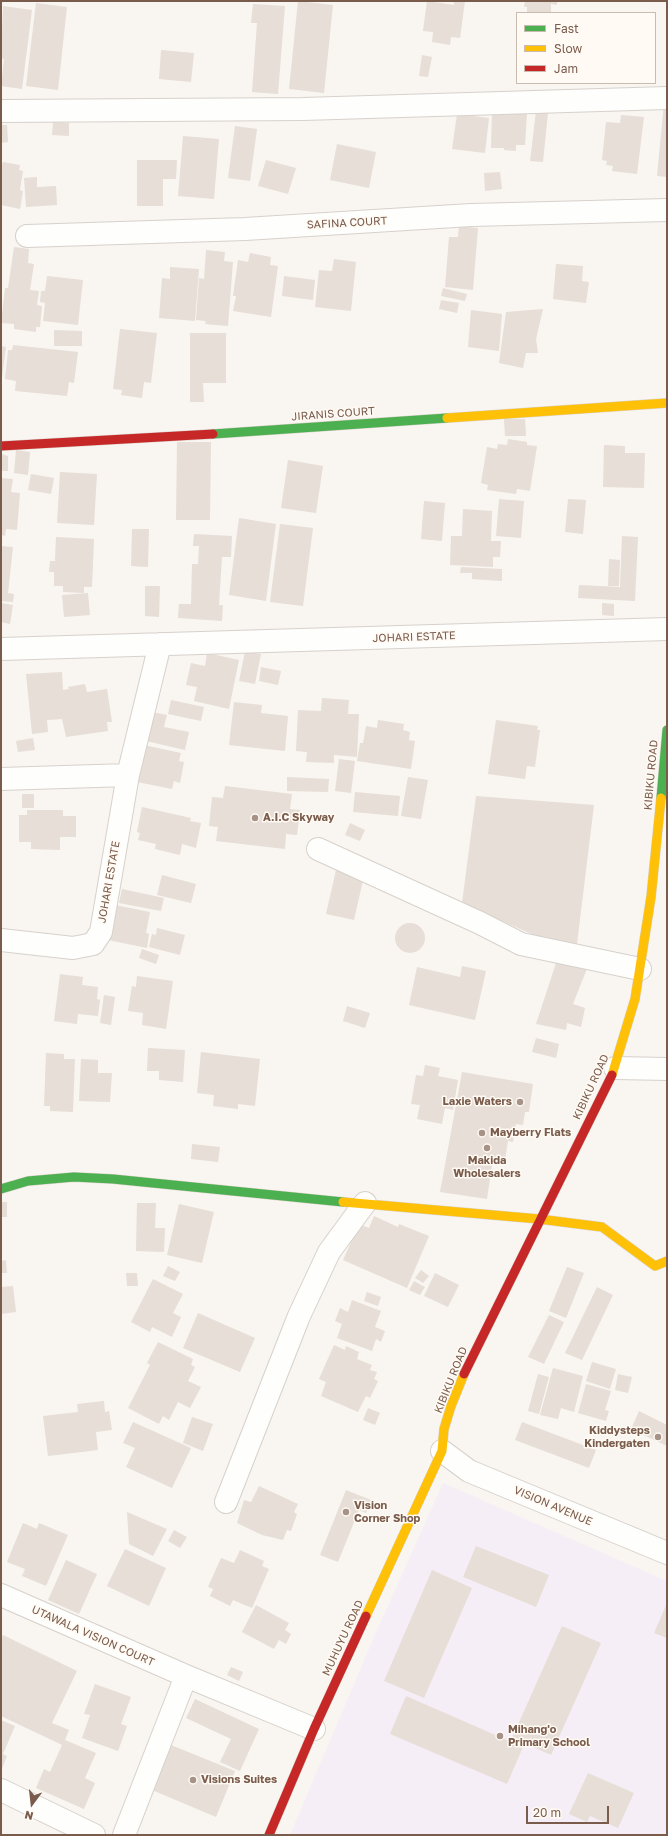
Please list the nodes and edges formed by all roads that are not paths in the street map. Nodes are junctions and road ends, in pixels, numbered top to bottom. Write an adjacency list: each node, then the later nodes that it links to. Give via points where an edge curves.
1 (667, 98): 2 (street, via 303,109)
2 (1, 111)
3 (667, 210): 4 (street, SAFINA COURT, via 471,215 245,229)
4 (28, 236)
5 (667, 403): 6 (street, JIRANIS COURT)
6 (1, 446)
7 (667, 629): 8 (street, JOHARI ESTATE)
8 (160, 644): 9 (street, JOHARI ESTATE); 11 (street, JOHARI ESTATE)
9 (1, 649)
10 (667, 730): 15 (street, KIBIKU ROAD, via 651,897)
11 (128, 775): 12 (street); 14 (street, JOHARI ESTATE, via 101,932 93,944 73,948)
12 (1, 779)
13 (318, 849): 15 (street, via 521,944)
14 (1, 940)
15 (640, 969): 16 (street, KIBIKU ROAD, via 635,999)
16 (615, 1068): 17 (street); 20 (street, KIBIKU ROAD)
17 (667, 1069)
18 (1, 1189): 19 (street, via 28,1180 74,1177)
19 (365, 1203): 20 (street); 23 (street, via 329,1252 302,1309)
20 (540, 1219): 21 (street, via 602,1227 654,1266); 22 (street, KIBIKU ROAD, via 450,1406)
21 (667, 1261)
22 (442, 1451): 24 (street, VISION AVENUE, via 469,1471); 27 (street, MUHUYU ROAD)
23 (226, 1502)
24 (667, 1553)
25 (1, 1595): 26 (street, UTAWALA VISION COURT)
26 (186, 1676): 27 (street, UTAWALA VISION COURT); 30 (street)
27 (314, 1729): 31 (street, MUHUYU ROAD)
28 (1, 1790): 29 (street)
29 (94, 1835)
30 (124, 1835)
31 (269, 1835)

